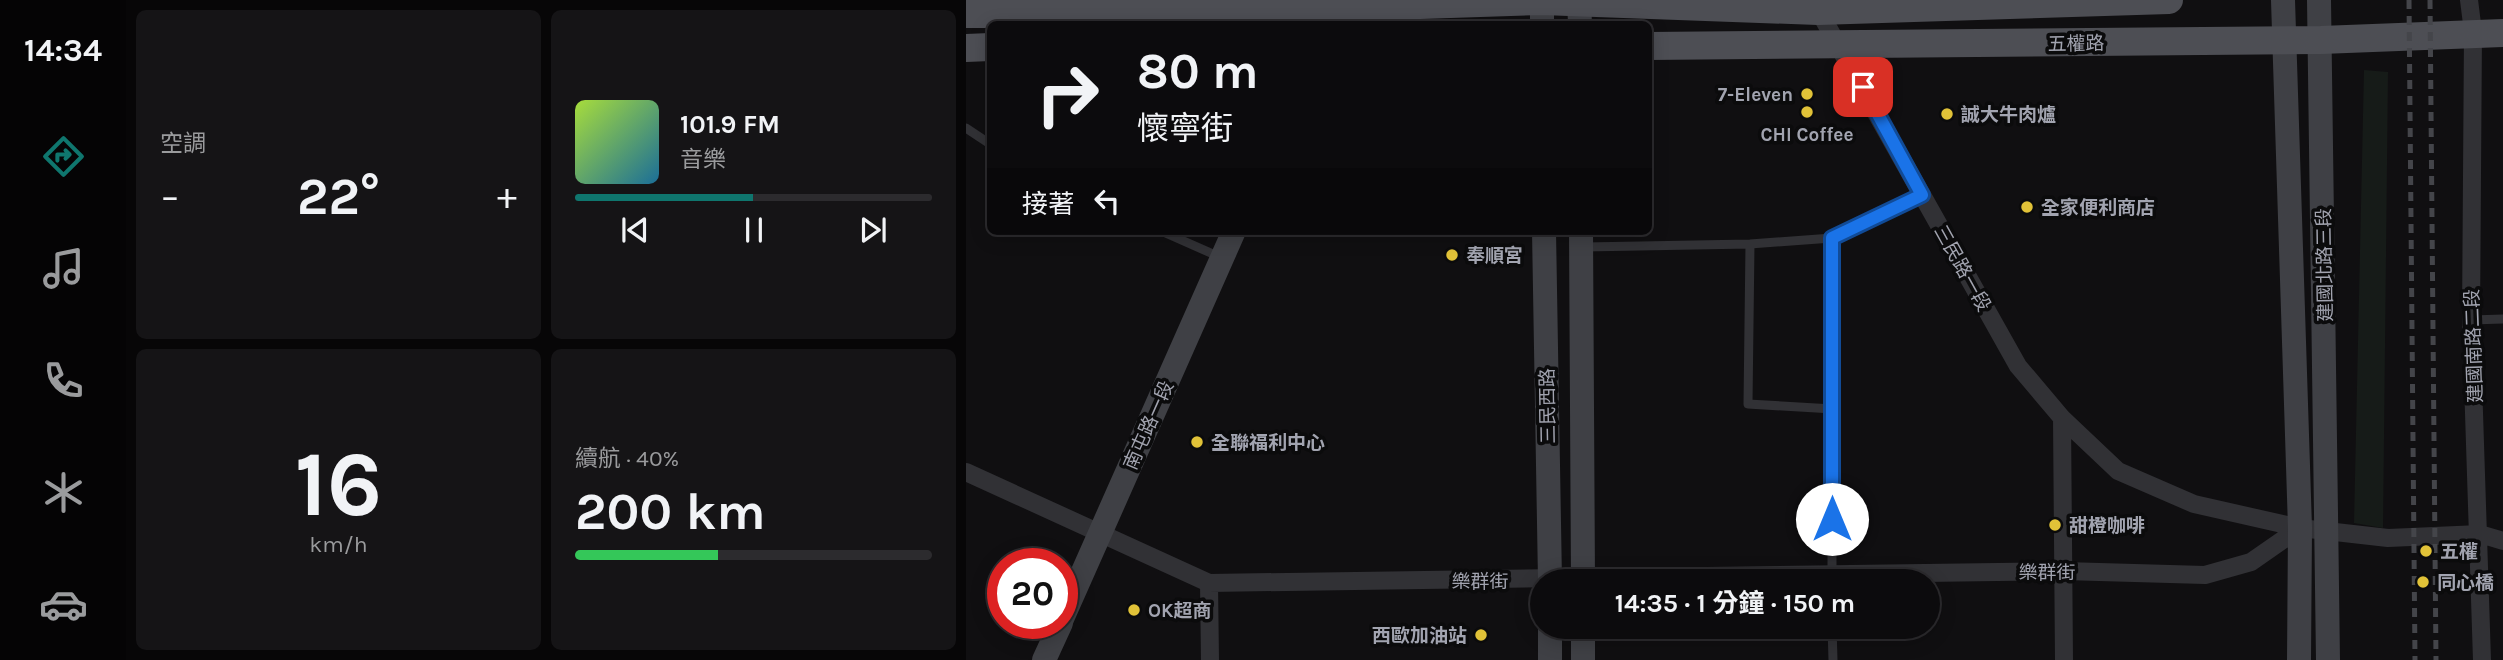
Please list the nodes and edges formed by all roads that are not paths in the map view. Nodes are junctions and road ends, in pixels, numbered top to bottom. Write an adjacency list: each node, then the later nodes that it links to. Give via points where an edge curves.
1 (2169, 0): 5 (main road)
2 (2283, 0): 14 (street, 建國北路三段)
3 (2319, 0): 15 (street, 建國北路三段)
4 (2469, 0): 12 (street, 建國南路二段)
5 (2053, 1): 6 (main road)
6 (1816, 5): 9 (main road); 17 (street, 三民路一段)
7 (1151, 7): 10 (main road); 11 (main road)
8 (1542, 9): 9 (main road); 10 (main road)
9 (1580, 9)
10 (1336, 12)
11 (966, 14)
12 (2473, 32): 13 (main road, 五權路); 15 (main road, 五權路); 31 (street, 建國南路二段)
13 (2503, 33)
14 (2283, 40): 15 (main road, 五權路); 17 (main road, 五權路); 35 (street, 建國北路三段)
15 (2321, 40): 36 (street, 建國北路三段)
16 (1652, 46): 17 (main road, 五權路)
17 (1841, 46): 22 (street, 三民路一段)
18 (987, 47): 19 (main road)
19 (966, 48)
20 (966, 128): 21 (lane)
21 (987, 142)
22 (1922, 195): 26 (lane); 33 (street, 三民路一段, via 2018,366)
23 (1170, 235): 29 (lane)
24 (1232, 235): 29 (street, 南屯路一段)
25 (1544, 235): 40 (street, 三民西路)
26 (1832, 238): 28 (lane); 32 (lane)
27 (1581, 239): 28 (lane); 41 (street, 三民西路)
28 (1750, 244): 32 (lane, via 1748,404)
29 (1222, 258): 37 (street, 南屯路一段)
30 (2503, 319): 31 (lane)
31 (2471, 320): 38 (street, 建國南路二段)
32 (1833, 409): 42 (lane)
33 (2062, 418): 35 (street, 三民路一段, via 2118,471 2194,504); 43 (street)
34 (966, 472): 37 (street, 樂群街)
35 (2300, 528): 36 (street, 三民路一段); 43 (street, 樂群街, via 2251,562 2205,575); 58 (street, 建國北路三段)
36 (2327, 529): 38 (street, 三民路一段, via 2388,538); 59 (street, 建國北路三段)
37 (1101, 532): 46 (street, 南屯路一段); 47 (street, 樂群街)
38 (2480, 534): 39 (street, 三民路一段); 60 (street, 建國南路二段)
39 (2503, 541)
40 (1550, 569)
41 (1583, 569)
42 (1832, 569)
43 (2064, 571): 44 (street, 樂群街); 57 (street)
44 (1940, 574)
45 (1530, 581): 47 (street, 樂群街)
46 (1078, 583)
47 (1209, 583): 53 (street)
48 (1053, 639): 52 (street, 南屯路一段)
49 (1550, 639): 54 (street)
50 (1583, 639): 55 (street)
51 (1832, 639): 56 (lane)
52 (1044, 660)
53 (1210, 660)
54 (1550, 660)
55 (1583, 660)
56 (1833, 660)
57 (2064, 660)
58 (2299, 660)
59 (2328, 660)
60 (2482, 660)

